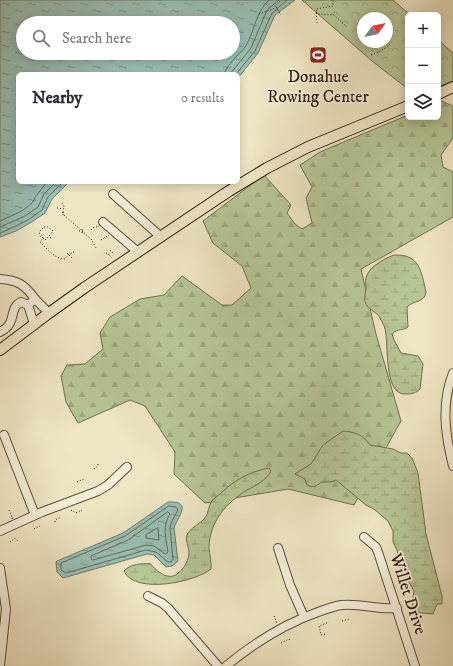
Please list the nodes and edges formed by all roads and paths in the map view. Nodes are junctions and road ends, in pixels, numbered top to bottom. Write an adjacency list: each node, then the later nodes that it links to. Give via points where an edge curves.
1 (281, 0): 3 (path)
2 (333, 0): 4 (path, via 333,6)
3 (275, 7): 5 (path); 6 (path)
4 (316, 11): 7 (path); 8 (path, via 319,14 334,15)
5 (259, 14)
6 (281, 15)
7 (317, 23)
8 (347, 27)
9 (387, 48): 10 (path)
10 (371, 55)
11 (453, 87): 12 (main road)
12 (441, 93)
13 (405, 107): 27 (main road, via 281,160)
14 (113, 194): 27 (street)
15 (62, 203): 17 (path)
16 (57, 208): 17 (path)
17 (63, 213): 18 (path); 22 (path)
18 (59, 214)
19 (103, 222): 34 (street)
20 (82, 229): 22 (path)
21 (80, 231): 22 (path)
22 (82, 231): 23 (path); 24 (path); 31 (path)
23 (85, 231)
24 (82, 234)
25 (109, 235): 30 (path)
26 (50, 236): 28 (path, via 45,240); 28 (path, via 53,231 46,226 39,232); 29 (path)
27 (161, 237): 34 (main road)
28 (42, 238): 37 (path, via 40,242 58,258 65,259)
29 (52, 239)
30 (101, 240)
31 (96, 248)
32 (110, 250): 36 (path)
33 (74, 252): 37 (path)
34 (138, 252): 43 (main road)
35 (106, 253): 38 (path)
36 (113, 253)
37 (68, 254): 39 (path)
38 (111, 256)
39 (73, 259)
40 (0, 279): 41 (street, via 22,284)
41 (35, 299): 42 (street); 43 (street)
42 (28, 304): 44 (street); 45 (street, via 21,302 16,306 10,324)
43 (49, 313): 44 (main road)
44 (34, 324): 46 (main road)
45 (0, 332)
46 (0, 350)
47 (453, 373): 50 (street, via 447,392 445,414 446,436)
48 (4, 435): 58 (street)
49 (98, 464): 52 (path)
50 (453, 466)
51 (127, 467): 58 (street, via 104,488)
52 (94, 469)
53 (84, 479): 54 (path)
54 (78, 482)
55 (70, 507): 57 (path, via 76,513)
56 (9, 510): 60 (path)
57 (82, 510)
58 (35, 515): 64 (street)
59 (61, 517): 61 (path, via 55,520)
60 (13, 521)
61 (56, 522)
62 (40, 526): 63 (path)
63 (34, 529)
64 (0, 531)
65 (364, 537): 71 (street, Willet Drive, via 376,547)
66 (18, 541): 67 (path, via 15,538)
67 (10, 542)
68 (278, 548): 73 (street)
69 (0, 568): 81 (street, via 6,609)
70 (148, 596): 82 (street, via 168,608)
71 (397, 608): 73 (street, via 342,605); 84 (street, Willet Drive)
72 (274, 616): 77 (path)
73 (304, 617): 83 (street, via 278,629)
74 (350, 619): 75 (path)
75 (342, 621)
76 (329, 622): 78 (path, via 319,626 321,635)
77 (277, 623)
78 (325, 634)
79 (290, 641): 80 (path, via 289,639)
80 (281, 643)
81 (0, 666)
82 (218, 666)
83 (226, 666)
84 (415, 666)

